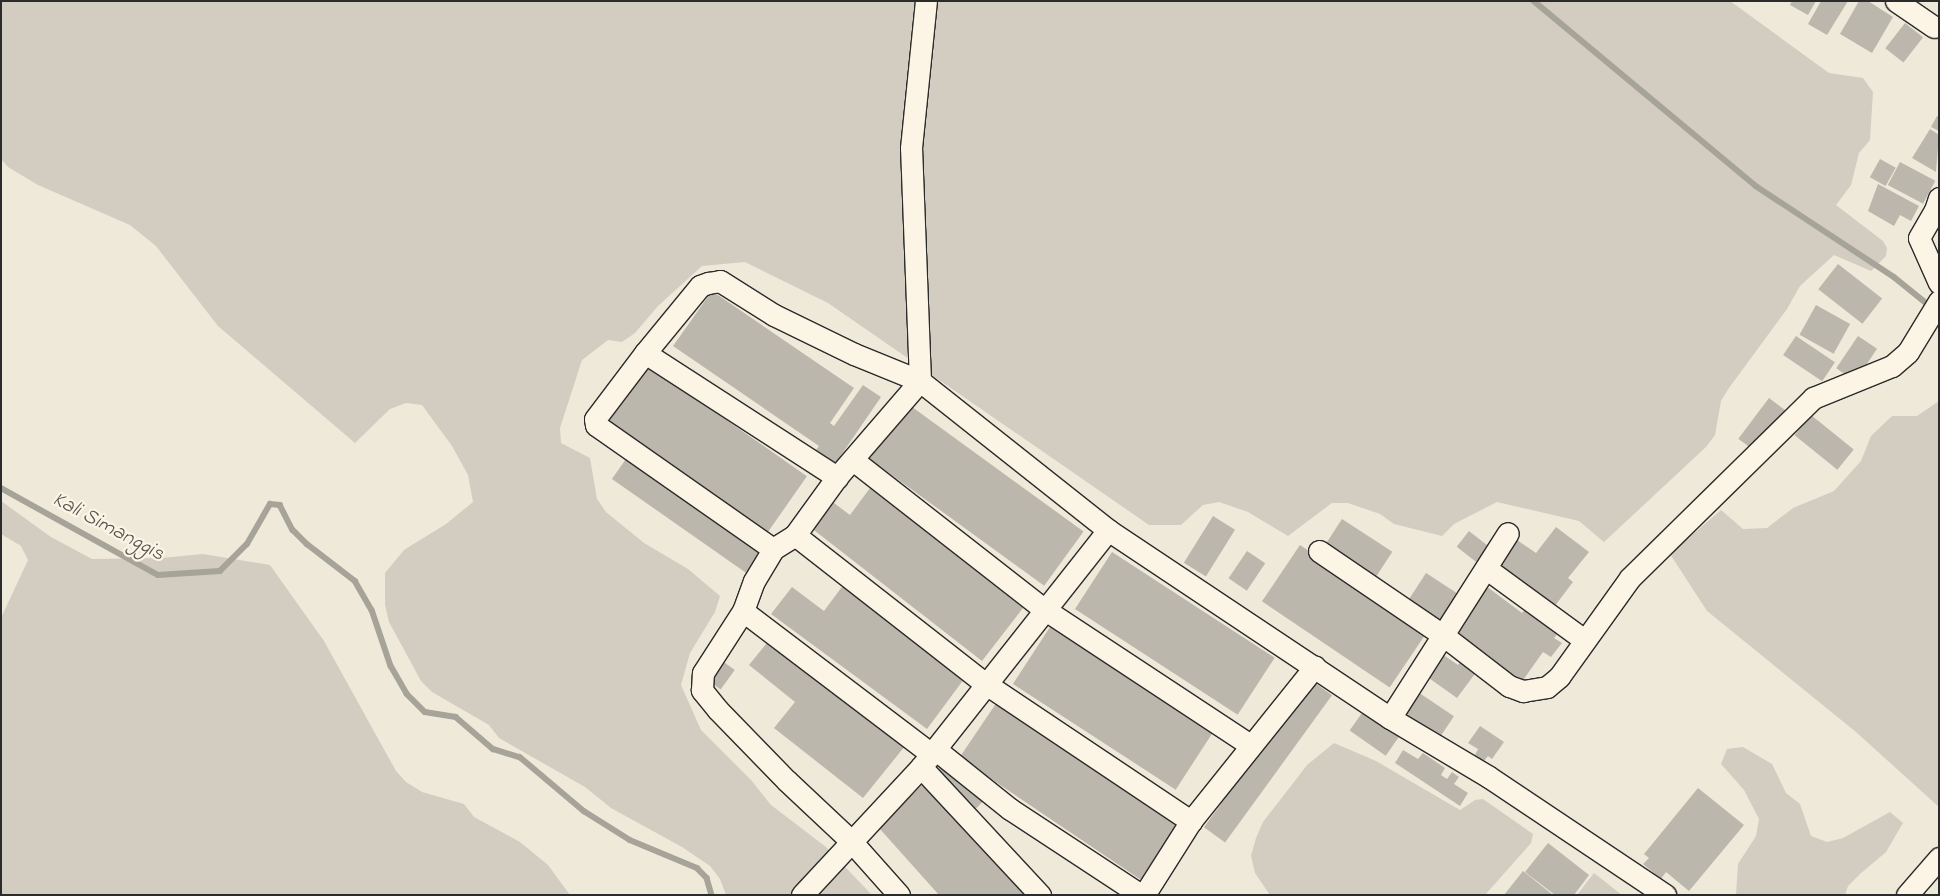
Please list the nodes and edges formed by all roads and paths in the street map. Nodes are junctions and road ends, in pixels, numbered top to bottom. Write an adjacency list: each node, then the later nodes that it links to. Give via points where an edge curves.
1 (926, 1): 7 (street, via 911,148)
2 (1896, 1): 3 (street)
3 (1934, 27)
4 (1939, 198): 5 (street, via 1936,210 1919,238)
5 (1935, 301): 19 (street, via 1922,332 1908,352 1892,366 1813,398 1630,578)
6 (645, 353): 7 (street, via 700,286 720,281 774,315 854,354); 9 (street); 13 (street, via 595,419 596,425)
7 (920, 381): 8 (street); 10 (street)
8 (852, 460): 9 (street); 16 (street)
9 (837, 477): 12 (street)
10 (1108, 530): 16 (street); 20 (street)
11 (1508, 533): 15 (street)
12 (795, 535): 13 (street); 21 (street)
13 (772, 549): 17 (street, via 754,581)
14 (1319, 551): 18 (street)
15 (1487, 569): 18 (street); 19 (street)
16 (1044, 609): 21 (street); 23 (street)
17 (743, 611): 24 (street); 26 (street, via 703,673 702,690 787,782)
18 (1444, 636): 19 (street, via 1509,686 1523,691 1547,687 1559,677); 22 (street)
19 (1583, 639)
20 (1315, 666): 22 (street); 23 (street)
21 (986, 684): 24 (street); 25 (street)
22 (1390, 718): 32 (street, via 1489,777)
23 (1250, 744): 25 (street)
24 (929, 756): 26 (street); 30 (street); 31 (street)
25 (1191, 821): 31 (street)
26 (851, 841): 28 (street); 29 (street)
27 (1939, 858): 33 (street)
28 (802, 895)
29 (899, 895)
30 (1040, 895)
31 (1142, 895)
32 (1665, 895)
33 (1907, 895)

